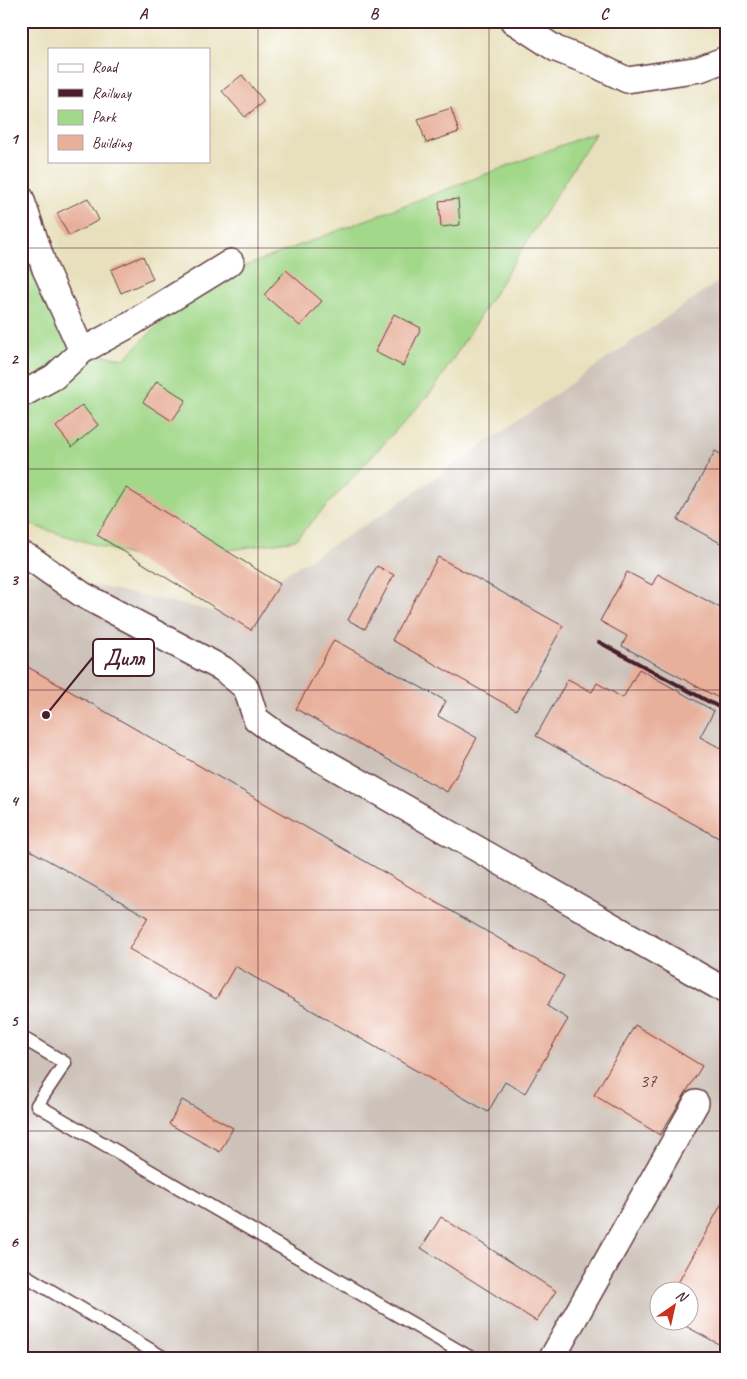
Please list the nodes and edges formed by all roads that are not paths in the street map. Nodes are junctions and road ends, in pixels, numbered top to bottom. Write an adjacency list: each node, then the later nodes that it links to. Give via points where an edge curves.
1 (513, 21): 2 (street, via 556,49 626,80 700,69)
2 (726, 59)
3 (21, 198): 5 (street, via 45,269)
4 (232, 262): 5 (street)
5 (82, 351): 6 (street, via 54,377)
6 (21, 395)
7 (21, 554): 8 (street, via 83,595 223,669 246,688 256,719 278,735)
8 (726, 991)
9 (21, 1037): 13 (lane, via 65,1063 37,1105)
10 (696, 1103): 14 (street)
11 (21, 1273): 12 (lane)
12 (164, 1358)
13 (471, 1358)
14 (552, 1358)

